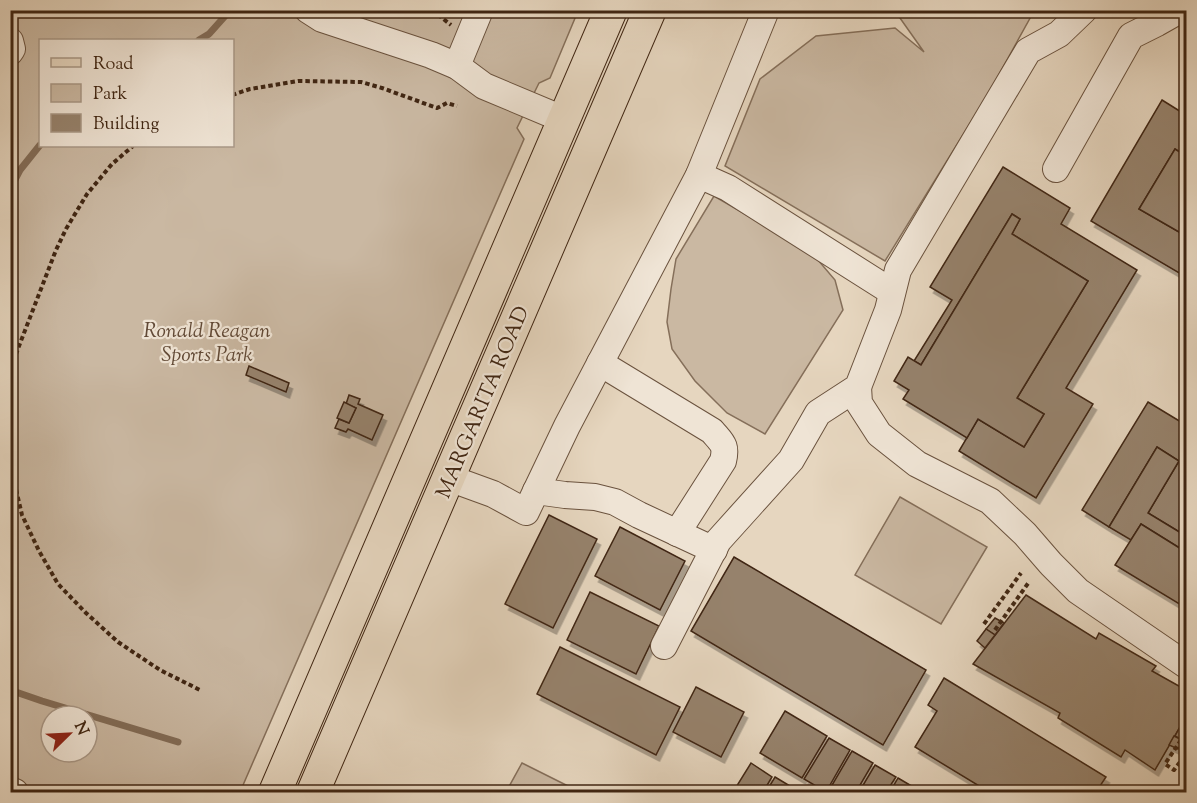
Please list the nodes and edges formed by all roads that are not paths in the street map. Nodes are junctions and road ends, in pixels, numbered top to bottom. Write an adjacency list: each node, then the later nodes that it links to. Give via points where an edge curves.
1 (480, 10): 10 (lane)
2 (611, 10): 11 (main road, MARGARITA ROAD)
3 (650, 10): 17 (main road, MARGARITA ROAD)
4 (766, 10): 13 (lane)
5 (1084, 10): 14 (lane, via 1059,34 1028,51 898,270)
6 (1180, 10): 12 (lane, via 1131,36)
7 (319, 14): 10 (lane)
8 (10, 41): 9 (lane)
9 (10, 52)
10 (457, 66): 11 (lane, via 483,86)
11 (565, 120): 25 (main road, MARGARITA ROAD)
12 (1056, 169)
13 (699, 175): 14 (lane, via 728,188); 15 (lane)
14 (892, 292): 16 (lane)
15 (600, 363): 18 (lane); 19 (lane, via 712,431 722,443 723,461)
16 (858, 387): 20 (lane, via 818,414 791,460); 22 (lane, via 859,403 879,434 917,464 990,501 1078,591)
17 (449, 478): 18 (lane, via 526,512); 26 (main road, MARGARITA ROAD)
18 (536, 491): 19 (lane, via 615,502)
19 (677, 533): 20 (lane)
20 (714, 550): 21 (lane)
21 (664, 646)
22 (1186, 664)
23 (10, 790): 24 (lane)
24 (15, 792)
25 (275, 792)
26 (313, 792)

